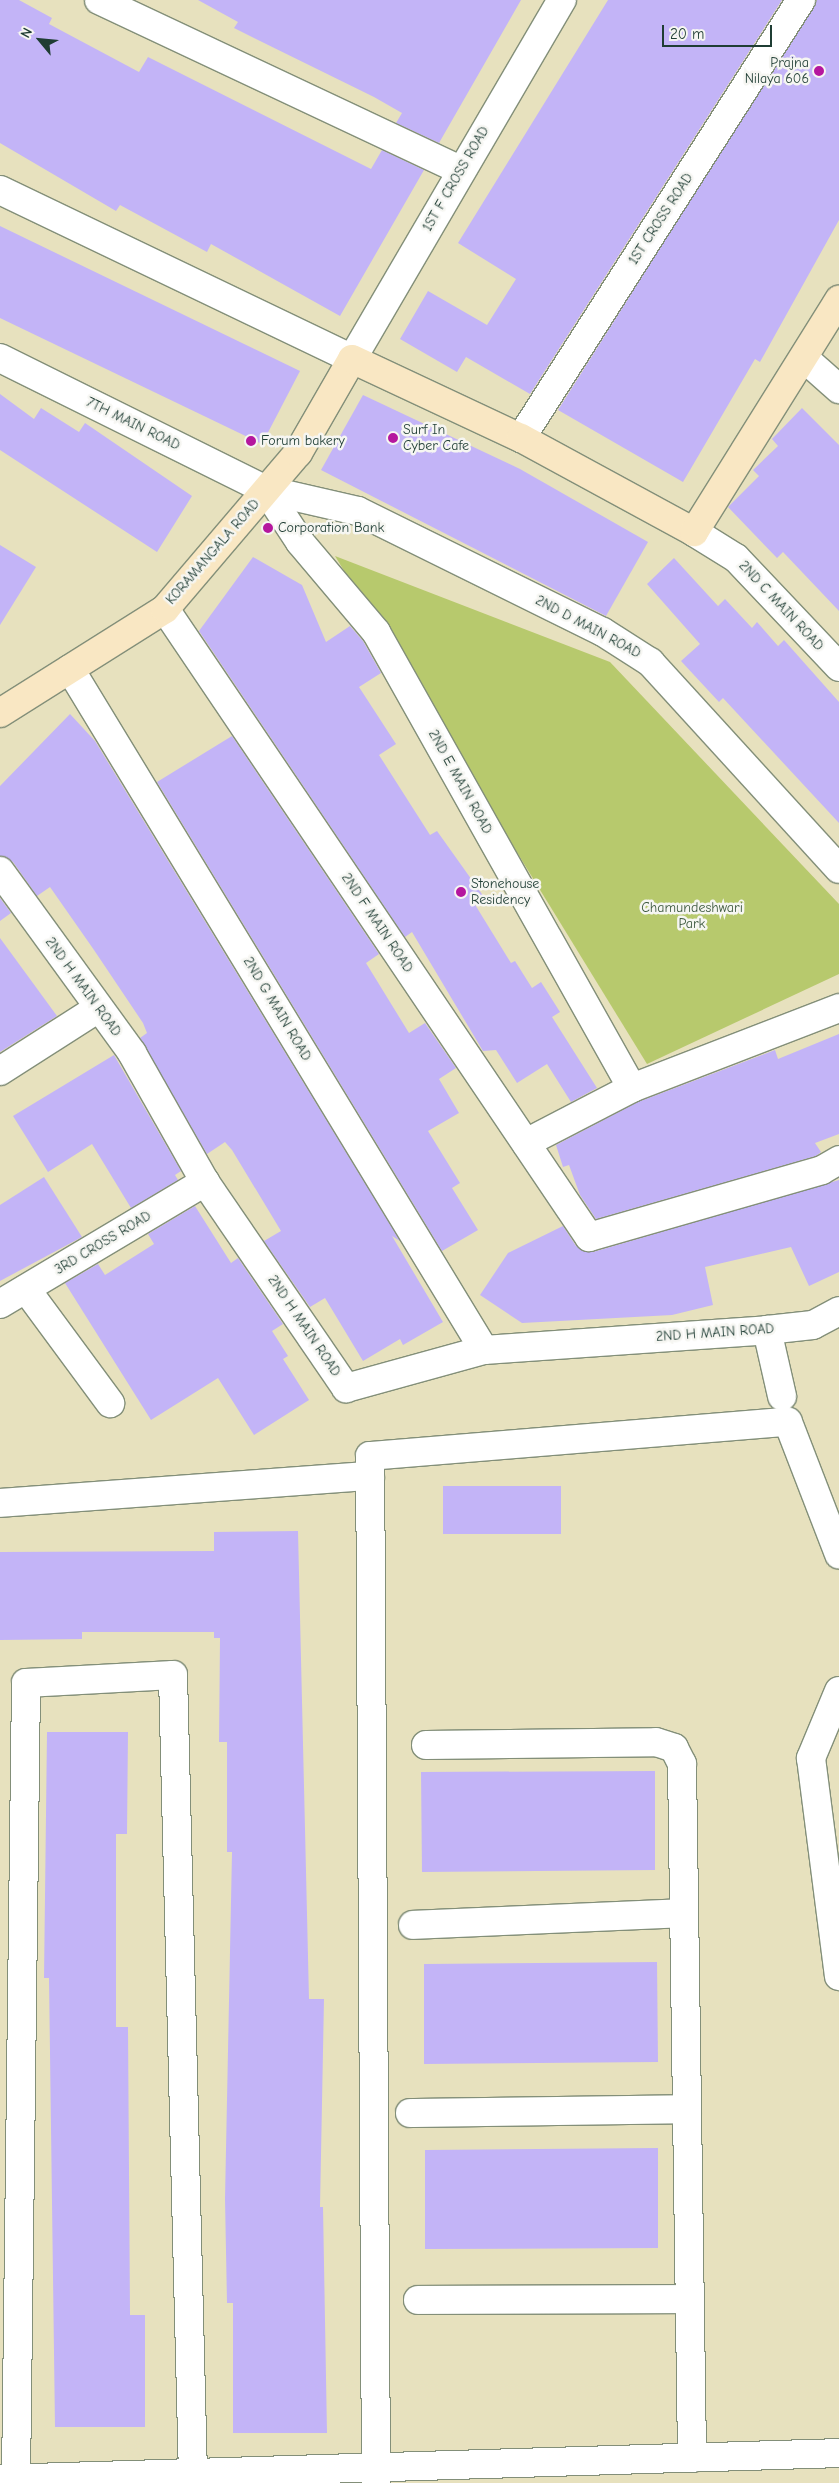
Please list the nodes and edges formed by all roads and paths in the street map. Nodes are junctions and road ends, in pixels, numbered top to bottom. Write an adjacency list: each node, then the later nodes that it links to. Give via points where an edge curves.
1 (99, 0): 4 (street)
2 (562, 0): 4 (street, 1ST F CROSS ROAD)
3 (801, 0): 11 (street, 1ST CROSS ROAD)
4 (460, 170): 9 (street, 1ST F CROSS ROAD)
5 (0, 190): 9 (street)
6 (839, 300): 8 (street)
7 (0, 358): 12 (street, 7TH MAIN ROAD)
8 (804, 358): 10 (street); 13 (street)
9 (352, 359): 11 (street); 12 (street, KORAMANGALA ROAD, via 298,453)
10 (839, 389)
11 (521, 438): 13 (street)
12 (266, 490): 14 (street, KORAMANGALA ROAD); 18 (street, 2ND D MAIN ROAD, via 358,511 603,632 650,662); 23 (street, 2ND E MAIN ROAD, via 300,542 376,632)
13 (694, 532): 15 (street, 2ND C MAIN ROAD, via 736,558)
14 (164, 609): 16 (street, KORAMANGALA ROAD); 24 (street, 2ND F MAIN ROAD)
15 (839, 668)
16 (70, 669): 17 (street, KORAMANGALA ROAD); 31 (street, 2ND G MAIN ROAD)
17 (0, 713)
18 (839, 869)
19 (0, 871): 21 (street, 2ND H MAIN ROAD)
20 (839, 1008): 23 (street)
21 (97, 1009): 22 (street); 26 (street, 2ND H MAIN ROAD, via 132,1052)
22 (0, 1071)
23 (632, 1088): 24 (street)
24 (526, 1143): 25 (street, 2ND F MAIN ROAD, via 590,1237 822,1170)
25 (839, 1160)
26 (205, 1182): 27 (street, 3RD CROSS ROAD); 31 (street, 2ND H MAIN ROAD, via 346,1388)
27 (26, 1289): 28 (street, 3RD CROSS ROAD); 33 (street)
28 (0, 1304)
29 (839, 1311): 30 (street, 2ND H MAIN ROAD, via 813,1325)
30 (767, 1330): 31 (street, 2ND H MAIN ROAD); 32 (street)
31 (484, 1350)
32 (782, 1396)
33 (110, 1403)
34 (370, 1476): 35 (street); 36 (street, via 370,1456 788,1422); 49 (street)
35 (0, 1503)
36 (839, 1554)
37 (839, 1691): 41 (street, via 810,1758)
38 (426, 1745): 39 (street, via 656,1742 674,1748 682,1764)
39 (684, 1913): 40 (street); 42 (street)
40 (412, 1925)
41 (839, 1976)
42 (687, 2109): 43 (street); 44 (street)
43 (410, 2113)
44 (690, 2299): 45 (street); 47 (street)
45 (418, 2300)
46 (839, 2453): 47 (street)
47 (692, 2458): 49 (street)
48 (193, 2474): 49 (street); 50 (street); 50 (street, via 174,1675 26,1683)
49 (376, 2475)
50 (8, 2479)

